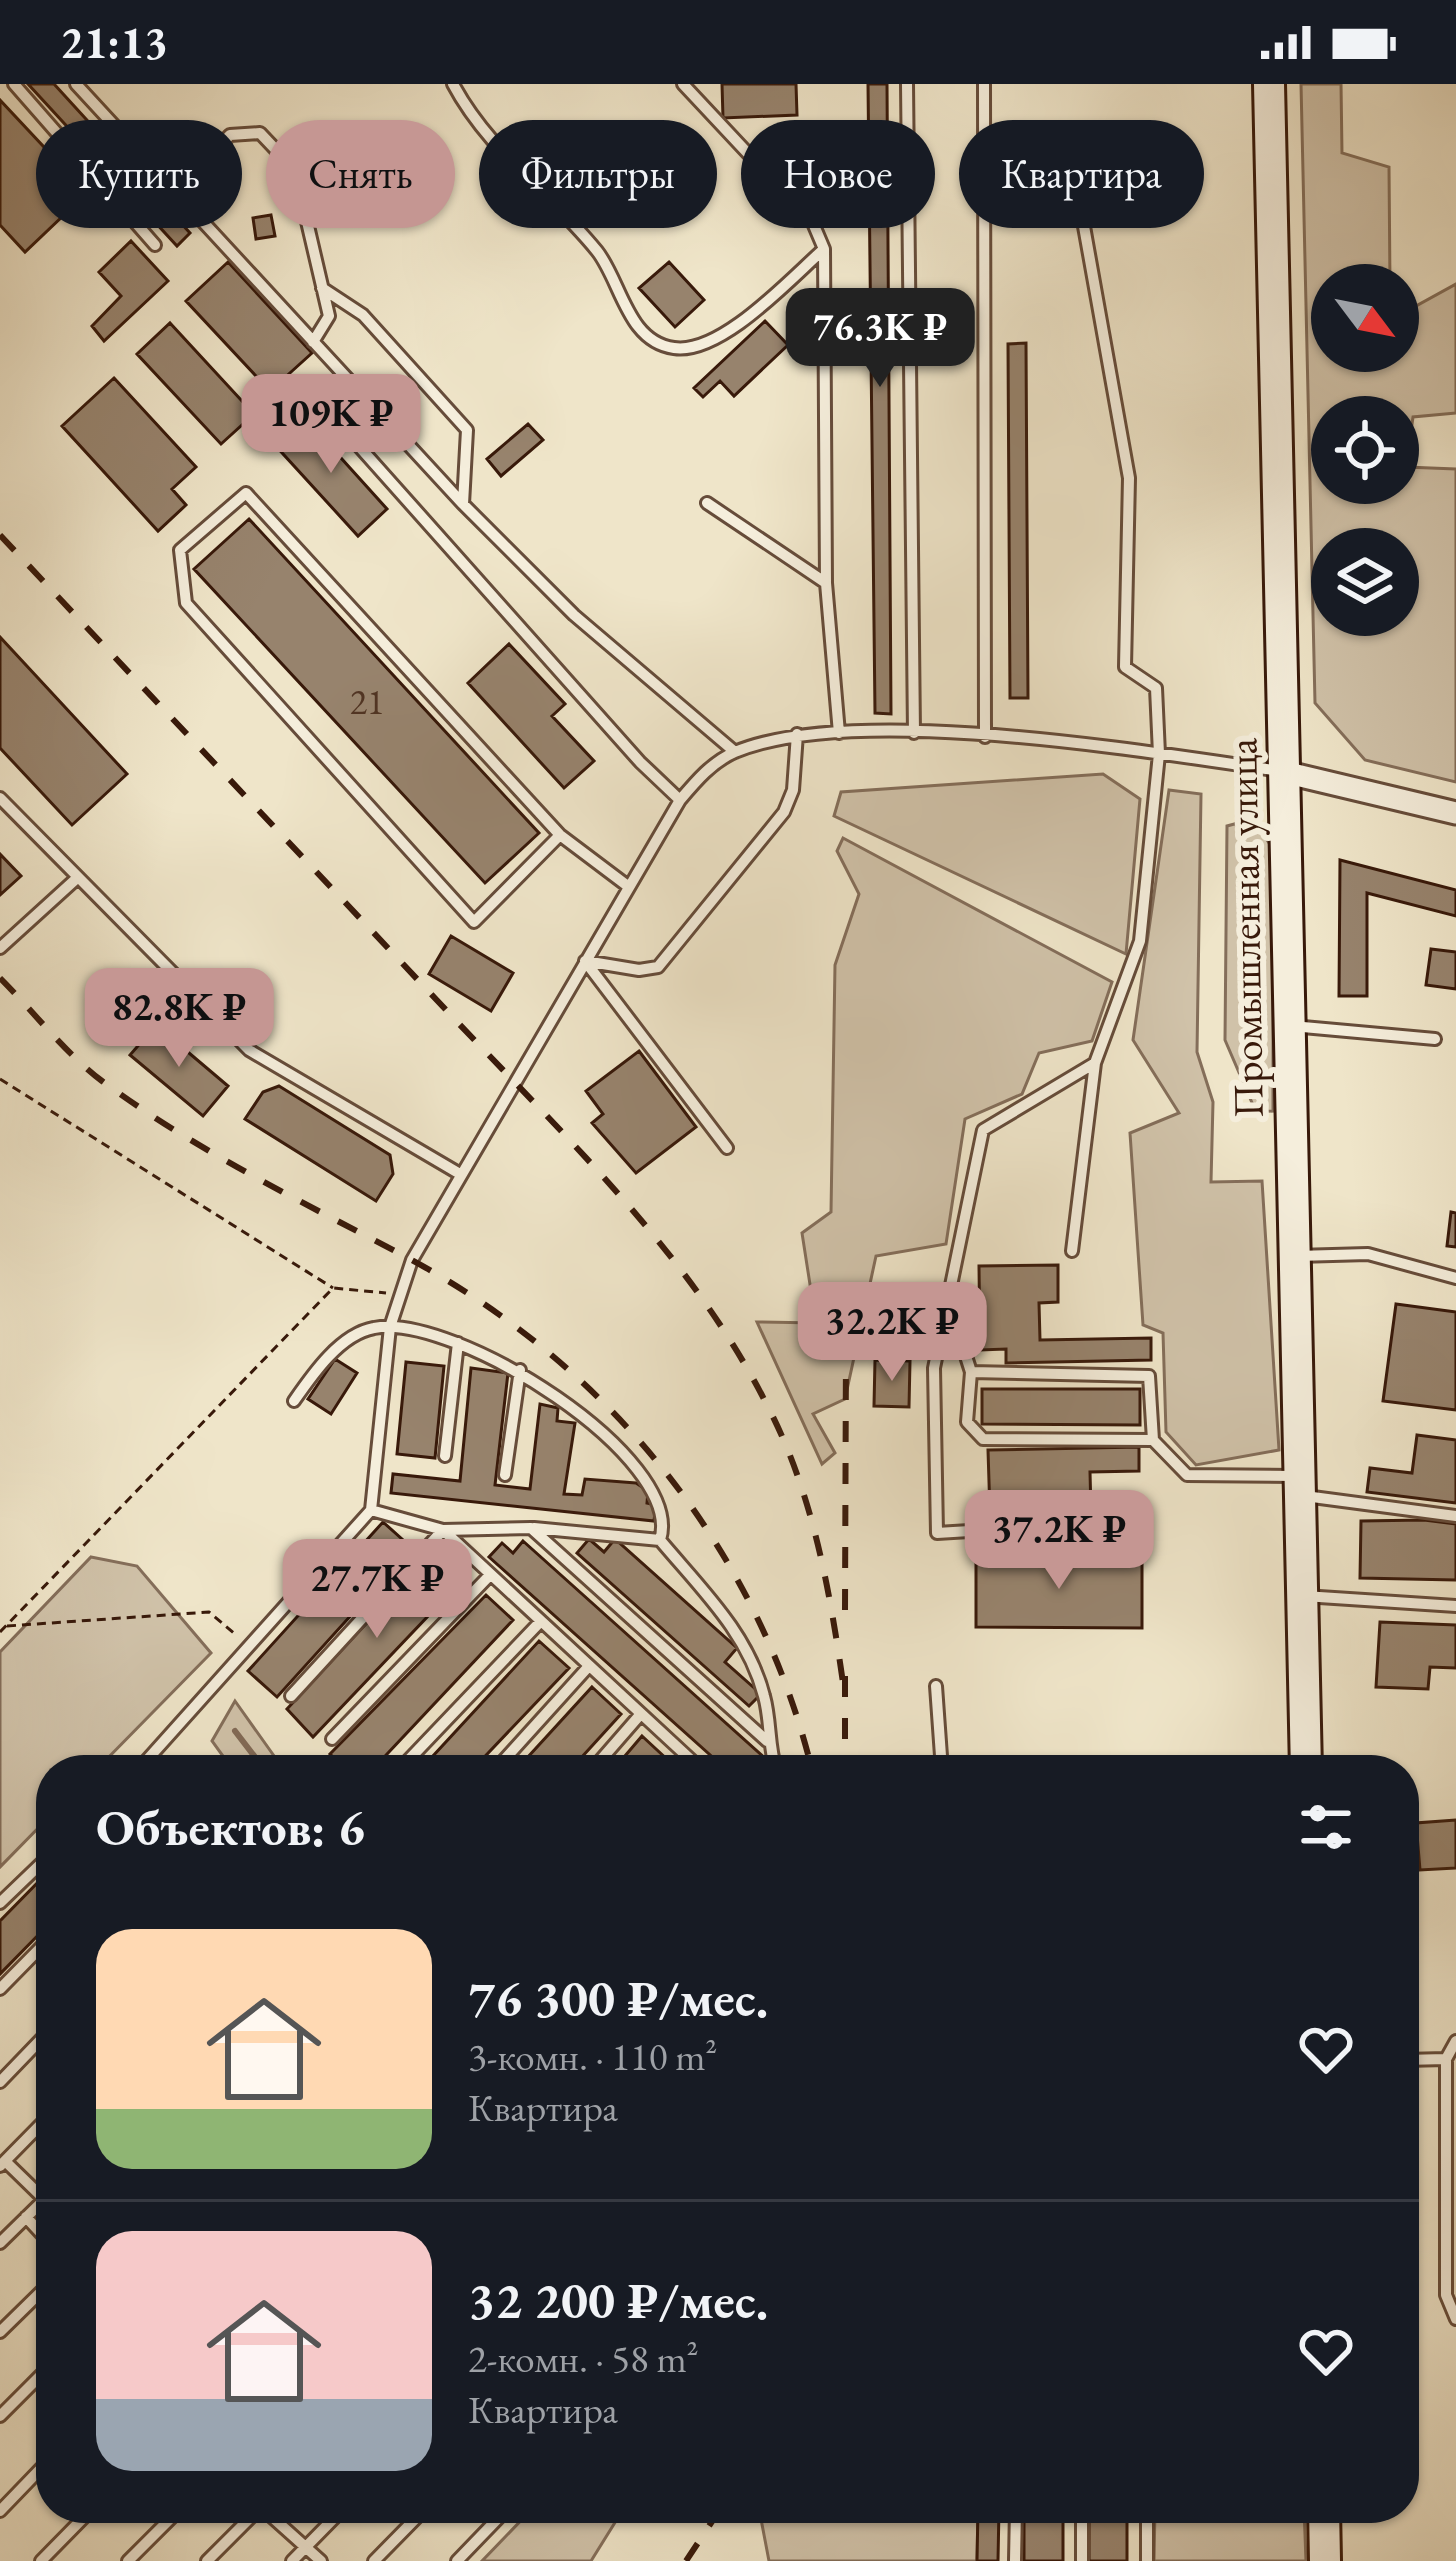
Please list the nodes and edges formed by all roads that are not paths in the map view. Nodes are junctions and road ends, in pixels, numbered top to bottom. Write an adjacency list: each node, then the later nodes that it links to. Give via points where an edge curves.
1 (14, 84): 14 (lane)
2 (76, 84): 8 (lane)
3 (453, 84): 15 (lane, via 472,120 600,254 654,341 701,346)
4 (683, 84): 15 (lane, via 813,223)
5 (907, 84): 23 (lane)
6 (984, 84): 9 (lane)
7 (1269, 84): 28 (street, Промышленная улица)
8 (110, 120)
9 (984, 120)
10 (242, 134): 16 (lane, via 260,133 295,170)
11 (210, 228): 17 (lane)
12 (984, 228): 25 (lane)
13 (1084, 228): 27 (lane, via 1129,478 1125,667 1156,688)
14 (155, 244)
15 (824, 249): 21 (lane)
16 (322, 288): 17 (lane, via 329,316); 20 (lane, via 363,315 466,430)
17 (314, 341): 20 (lane)
18 (286, 407): 30 (lane, via 332,416)
19 (707, 503): 21 (lane)
20 (463, 504): 26 (lane, via 574,615)
21 (826, 583): 22 (lane)
22 (839, 733): 23 (lane); 24 (lane)
23 (914, 733): 25 (lane)
24 (797, 734): 26 (lane); 36 (lane, via 784,812 671,957 639,970)
25 (985, 737): 27 (lane)
26 (735, 752): 30 (lane)
27 (1159, 754): 28 (lane); 39 (lane, via 1140,941)
28 (1284, 772): 31 (street); 37 (street, Промышленная улица)
29 (0, 798): 33 (lane)
30 (680, 800): 34 (lane)
31 (1456, 813)
32 (560, 836): 32 (lane, via 246,494 180,550 186,603 474,922); 34 (lane)
33 (76, 879): 35 (lane); 41 (lane, via 249,1050)
34 (629, 887): 36 (lane)
35 (0, 948)
36 (585, 961): 40 (lane); 41 (lane)
37 (1289, 1025): 38 (lane); 43 (street, Промышленная улица)
38 (1435, 1039)
39 (1095, 1063): 42 (lane); 45 (lane, via 982,1130)
40 (727, 1148)
41 (460, 1174): 46 (lane, via 397,1295)
42 (1072, 1251)
43 (1294, 1256): 44 (lane, via 1368,1254); 54 (street, Промышленная улица)
44 (1456, 1278)
45 (950, 1309): 49 (lane); 57 (lane, via 934,1367 937,1533)
46 (390, 1327): 47 (lane); 50 (lane, via 353,1337); 55 (lane)
47 (458, 1343): 48 (lane); 52 (lane)
48 (520, 1370): 53 (lane); 60 (lane, via 561,1396 656,1492 666,1522)
49 (971, 1372): 51 (lane, via 1149,1376); 51 (lane, via 967,1422 983,1439)
50 (294, 1401)
51 (1153, 1440): 54 (lane, via 1187,1475)
52 (446, 1456)
53 (505, 1475)
54 (1299, 1486): 56 (lane); 62 (street, Промышленная улица)
55 (370, 1510): 59 (lane); 71 (lane)
56 (1456, 1516)
57 (1134, 1521)
58 (531, 1528): 59 (lane); 60 (lane); 70 (lane)
59 (443, 1530): 61 (lane); 67 (lane)
60 (660, 1540): 70 (lane, via 743,1639 766,1699)
61 (489, 1576): 64 (lane); 69 (lane)
62 (1301, 1596): 63 (lane); 78 (street, Промышленная улица)
63 (1456, 1606)
64 (540, 1622): 65 (lane); 72 (lane)
65 (589, 1666): 68 (lane); 73 (lane)
66 (936, 1686): 77 (lane)
67 (290, 1696)
68 (639, 1716): 74 (lane); 75 (lane)
69 (332, 1739)
70 (767, 1742): 76 (lane)
71 (151, 1755)
72 (413, 1755)
73 (509, 1755)
74 (605, 1755)
75 (680, 1755)
76 (771, 1755)
77 (941, 1755)
78 (1306, 1755)
79 (36, 1868): 80 (lane)
80 (0, 1903)
81 (36, 1952): 82 (lane)
82 (0, 1989)
83 (1456, 2041): 85 (lane)
84 (36, 2045): 87 (lane)
85 (1446, 2059): 86 (lane); 97 (lane, via 1446,2295)
86 (1419, 2060)
87 (0, 2082)
88 (36, 2129): 90 (lane)
89 (0, 2140): 90 (lane)
90 (6, 2160): 91 (lane)
91 (36, 2186)
92 (36, 2207): 93 (lane)
93 (26, 2217): 94 (lane); 95 (lane)
94 (36, 2227)
95 (0, 2243)
96 (36, 2297): 98 (lane)
97 (1456, 2319)
98 (0, 2332)
99 (36, 2380): 100 (lane)
100 (0, 2416)
101 (36, 2474): 102 (lane)
102 (0, 2511)
103 (78, 2523): 115 (lane)
104 (166, 2523): 116 (lane)
105 (246, 2523): 117 (lane)
106 (278, 2523): 114 (lane)
107 (329, 2523): 114 (lane)
108 (411, 2523): 120 (lane)
109 (494, 2523): 121 (lane)
110 (1016, 2523): 122 (lane)
111 (1082, 2523): 123 (lane)
112 (1147, 2523): 124 (lane)
113 (1324, 2523): 125 (street)
114 (306, 2547): 118 (lane); 119 (lane)
115 (41, 2561)
116 (128, 2561)
117 (207, 2561)
118 (292, 2561)
119 (321, 2561)
120 (374, 2561)
121 (457, 2561)
122 (1015, 2561)
123 (1082, 2561)
124 (1147, 2561)
125 (1325, 2561)

